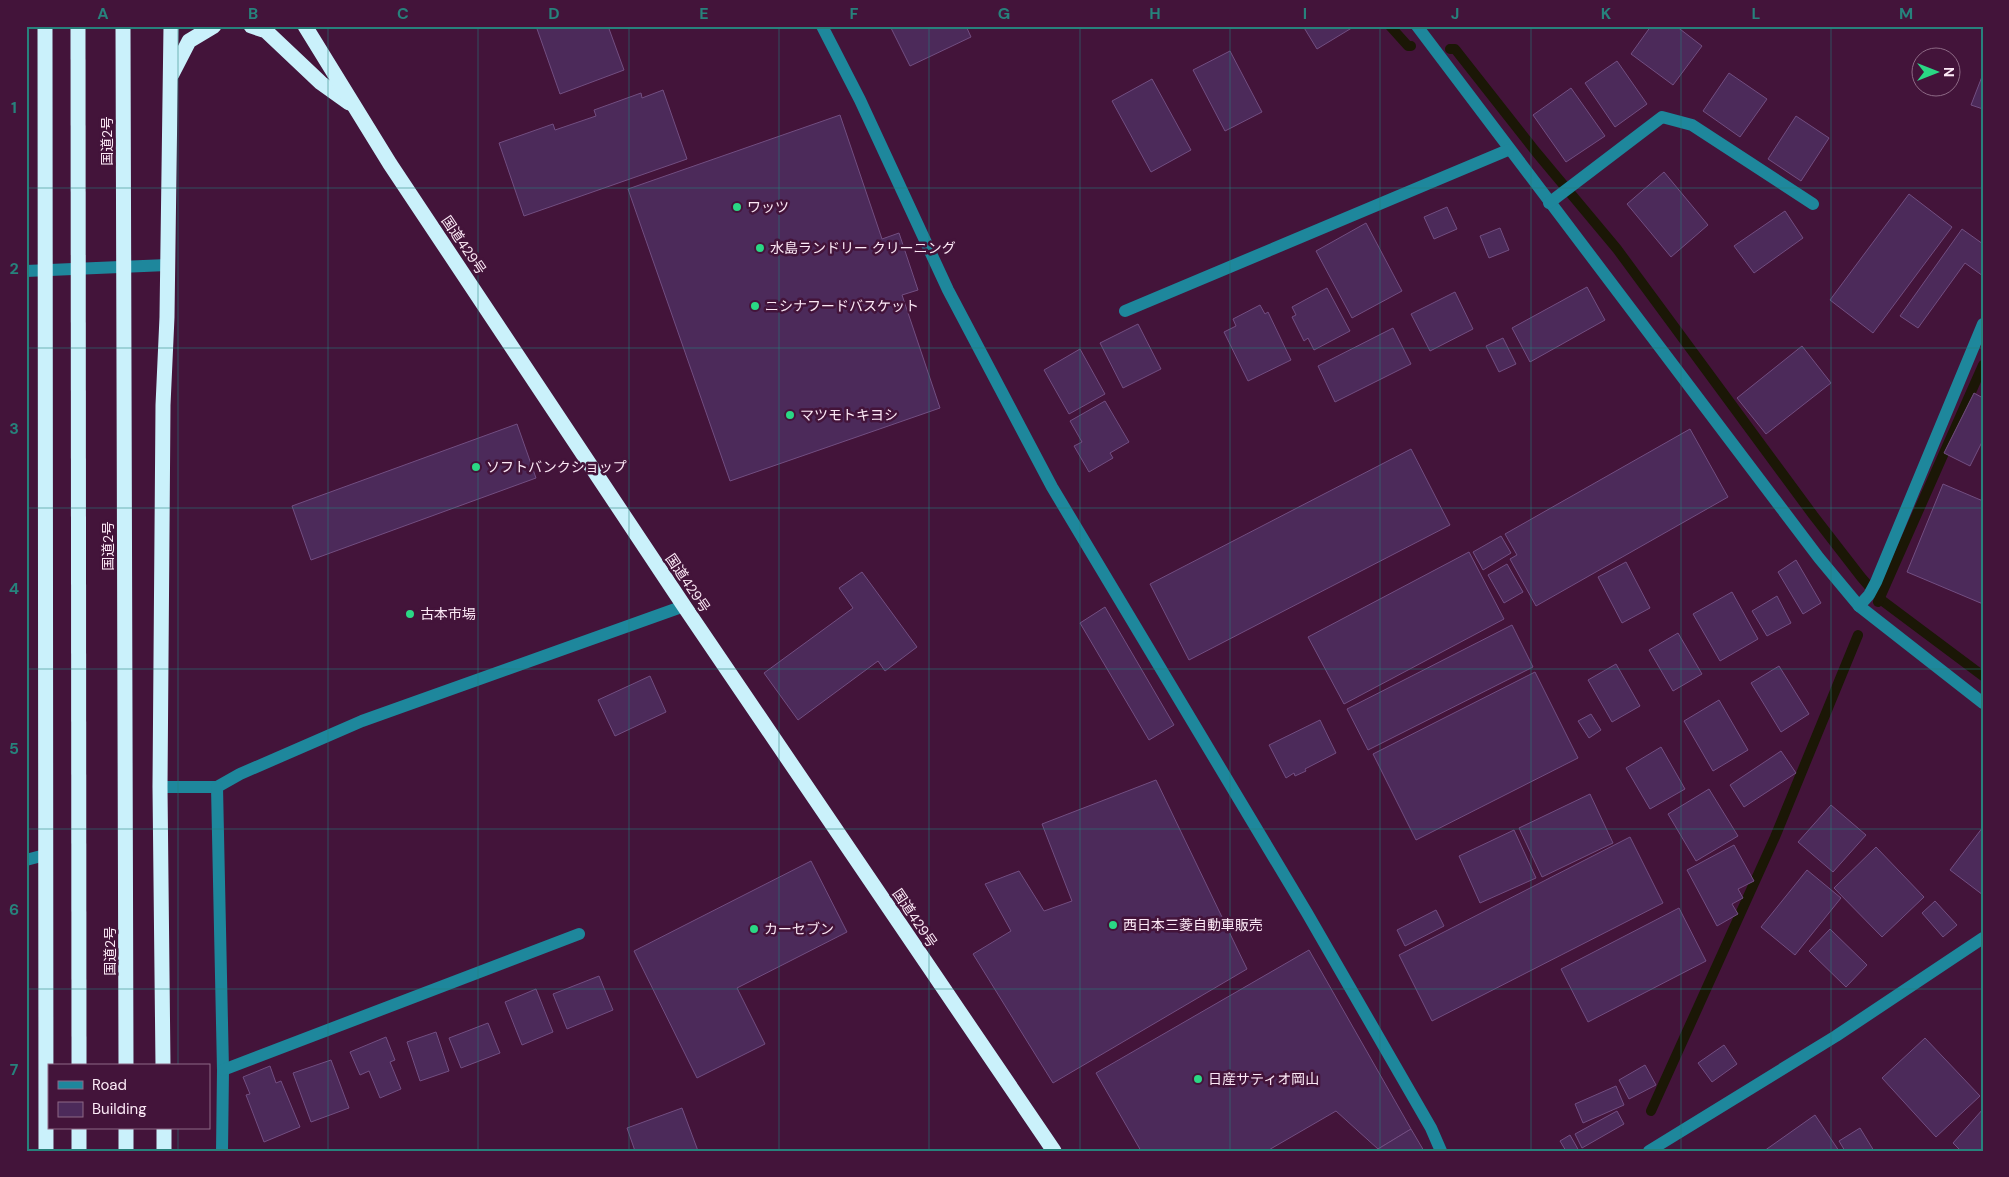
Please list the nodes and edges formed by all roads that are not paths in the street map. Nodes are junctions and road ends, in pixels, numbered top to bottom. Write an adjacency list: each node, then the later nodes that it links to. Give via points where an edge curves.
1 (45, 26): 17 (highway)
2 (78, 26): 29 (highway, bridge)
3 (123, 26): 30 (highway, 国道2号, bridge)
4 (171, 26): 10 (highway)
5 (214, 26): 10 (highway, via 189,42)
6 (251, 26): 11 (highway, via 266,31 321,83)
7 (305, 26): 11 (highway, 国道429号)
8 (822, 26): 42 (street, via 948,290 1052,487 1307,913)
9 (1417, 26): 12 (street)
10 (171, 74): 15 (highway)
11 (355, 106): 20 (highway, 国道429号, via 390,164)
12 (1508, 150): 13 (street); 18 (street)
13 (1549, 203): 14 (street, via 1662,117 1692,125); 21 (street)
14 (1813, 204)
15 (167, 265): 17 (street); 23 (highway)
16 (26, 270): 17 (street)
17 (45, 270): 25 (highway)
18 (1125, 311)
19 (1983, 324): 21 (street, via 1876,582)
20 (684, 606): 24 (street, via 362,721); 41 (highway, 国道429号)
21 (1859, 606): 22 (street)
22 (1983, 703)
23 (160, 787): 24 (street); 31 (highway)
24 (217, 787): 32 (street)
25 (45, 855): 26 (street); 36 (highway)
26 (26, 860)
27 (579, 934): 32 (street)
28 (1983, 938): 43 (street, via 1836,1036)
29 (79, 1064)
30 (126, 1064)
31 (163, 1064)
32 (223, 1070): 40 (street)
33 (79, 1130): 37 (highway)
34 (126, 1130): 38 (highway)
35 (164, 1130): 39 (highway)
36 (46, 1151)
37 (79, 1151)
38 (126, 1151)
39 (164, 1151)
40 (222, 1151)
41 (1054, 1151)
42 (1441, 1151)
43 (1649, 1151)

